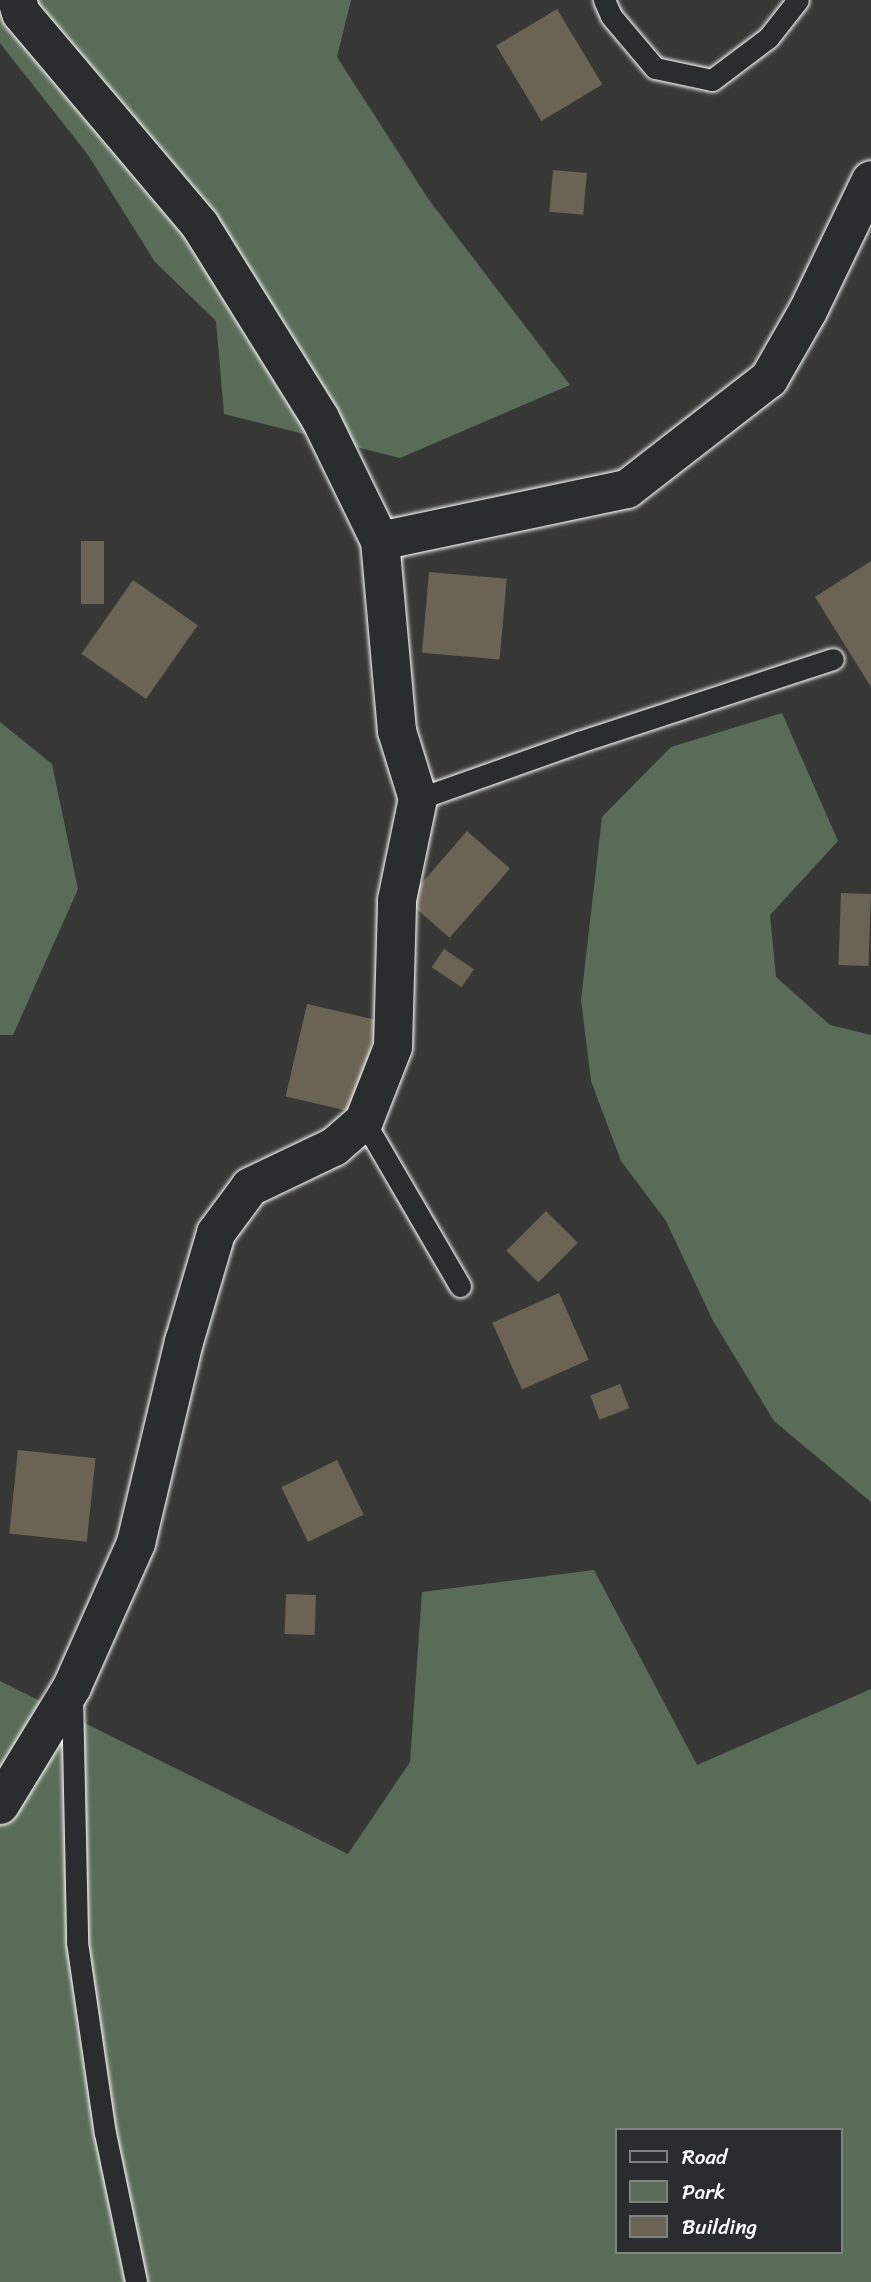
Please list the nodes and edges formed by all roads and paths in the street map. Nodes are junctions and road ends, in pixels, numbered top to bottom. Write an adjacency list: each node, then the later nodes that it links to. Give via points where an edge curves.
1 (17, 0): 5 (street, via 21,13 200,225 320,418)
2 (604, 0): 3 (lane, via 611,16 655,68 712,80 768,38)
3 (797, 0)
4 (871, 180): 5 (street, via 808,311 769,379 627,489)
5 (380, 541): 7 (street, via 397,731)
6 (833, 659): 7 (lane)
7 (418, 799): 8 (street, via 397,900 393,1047)
8 (364, 1121): 9 (lane); 10 (street, via 334,1147 250,1187 216,1233 135,1544)
9 (460, 1286)
10 (72, 1687): 11 (street); 12 (lane, via 77,1942 105,2133)
11 (0, 1805)
12 (136, 2282)

